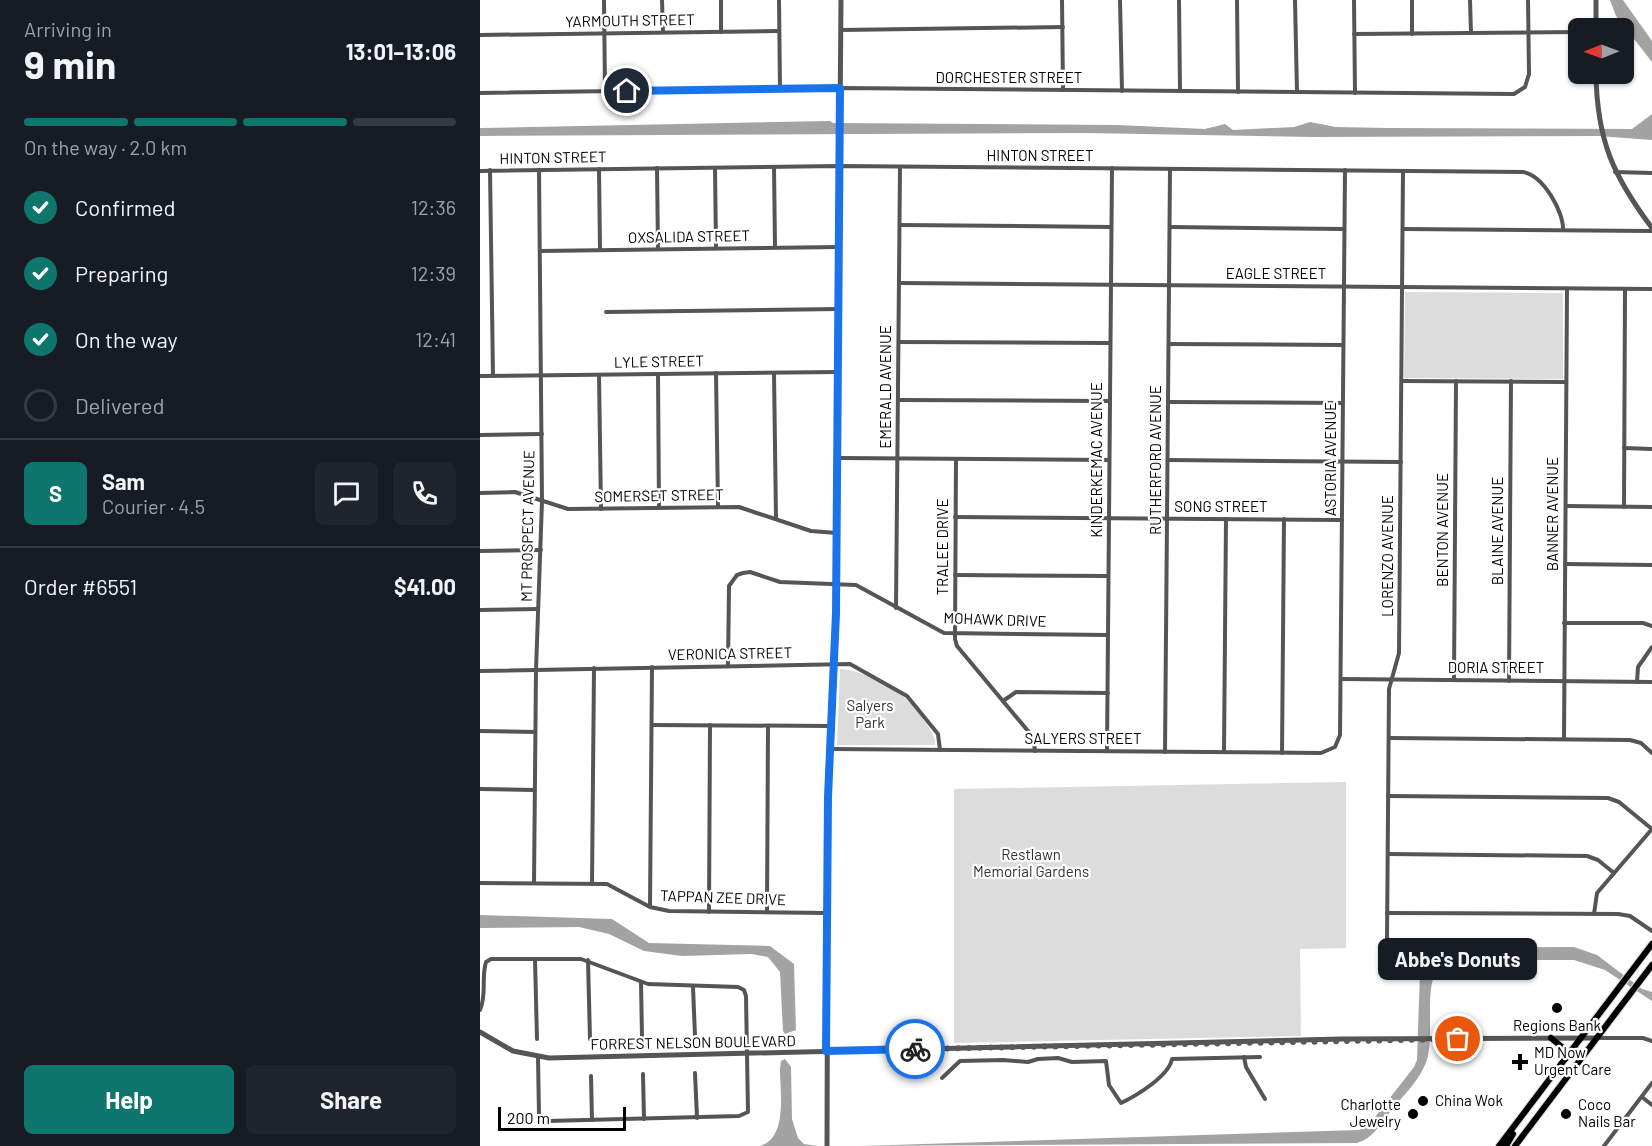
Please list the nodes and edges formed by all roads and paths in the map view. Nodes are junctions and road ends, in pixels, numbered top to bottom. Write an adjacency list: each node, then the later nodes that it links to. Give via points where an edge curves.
1 (604, 0): 24 (street)
2 (663, 0): 20 (street)
3 (721, 0): 21 (street)
4 (779, 0): 19 (street)
5 (841, 0): 18 (street)
6 (1062, 0): 17 (street)
7 (1120, 0): 34 (street)
8 (1179, 0): 35 (street)
9 (1237, 0): 36 (street)
10 (1295, 0): 37 (street)
11 (1354, 0): 26 (street)
12 (1412, 0): 27 (street)
13 (1470, 0): 25 (street)
14 (1528, 0): 22 (street)
15 (1596, 0): 16 (street)
16 (1596, 18)
17 (1063, 27): 18 (street); 32 (street)
18 (841, 30): 30 (street)
19 (779, 31): 21 (street, YARMOUTH STREET); 31 (street)
20 (663, 32): 21 (street, YARMOUTH STREET); 24 (street, YARMOUTH STREET)
21 (721, 32)
22 (1529, 32): 23 (street); 25 (street); 39 (street, DORCHESTER STREET, via 1529,76 1525,87 1514,94)
23 (1568, 32)
24 (605, 33): 28 (street, YARMOUTH STREET); 33 (street)
25 (1471, 33): 27 (street)
26 (1354, 34): 27 (street); 39 (street)
27 (1412, 34)
28 (480, 35)
29 (1597, 84): 53 (street, via 1599,124)
30 (840, 88): 31 (street, DORCHESTER STREET); 32 (street, DORCHESTER STREET); 40 (street)
31 (780, 89): 33 (street, DORCHESTER STREET)
32 (1063, 90): 34 (street, DORCHESTER STREET)
33 (605, 91): 38 (street, DORCHESTER STREET)
34 (1122, 91): 35 (street, DORCHESTER STREET)
35 (1180, 91): 36 (street, DORCHESTER STREET)
36 (1238, 92): 37 (street, DORCHESTER STREET)
37 (1296, 92): 39 (street, DORCHESTER STREET)
38 (480, 93)
39 (1355, 93)
40 (840, 166): 41 (street, HINTON STREET); 42 (street, HINTON STREET); 62 (street)
41 (774, 167): 44 (street, HINTON STREET); 64 (street)
42 (900, 167): 45 (street, HINTON STREET); 55 (street, EMERALD AVENUE)
43 (657, 168): 44 (street, HINTON STREET); 46 (street, HINTON STREET); 65 (street)
44 (715, 168): 63 (street)
45 (1112, 168): 47 (street, HINTON STREET); 56 (street, KINDERKEMAC AVENUE)
46 (599, 169): 48 (street, HINTON STREET); 67 (street)
47 (1170, 169): 49 (street, HINTON STREET); 57 (street, RUTHERFORD AVENUE)
48 (539, 170): 51 (street, HINTON STREET); 66 (street, MT PROSPECT AVENUE)
49 (1345, 170): 52 (street, HINTON STREET); 58 (street, ASTORIA AVENUE)
50 (480, 171): 51 (street, HINTON STREET)
51 (490, 171): 88 (street)
52 (1403, 171): 59 (street, LORENZO AVENUE); 60 (street, HINTON STREET, via 1528,172 1560,209)
53 (1615, 172): 54 (street); 61 (street)
54 (1652, 173)
55 (900, 225): 56 (street); 68 (street, EMERALD AVENUE)
56 (1111, 227): 69 (street, KINDERKEMAC AVENUE)
57 (1170, 227): 58 (street); 70 (street, RUTHERFORD AVENUE)
58 (1344, 229): 71 (street, ASTORIA AVENUE)
59 (1403, 229): 60 (street); 72 (street, LORENZO AVENUE)
60 (1563, 230): 61 (street)
61 (1652, 230)
62 (839, 247): 64 (street, OXSALIDA STREET); 76 (street)
63 (716, 248): 64 (street, OXSALIDA STREET); 65 (street, OXSALIDA STREET)
64 (775, 248)
65 (658, 249): 67 (street, OXSALIDA STREET)
66 (540, 250): 67 (street, OXSALIDA STREET); 89 (street, MT PROSPECT AVENUE)
67 (600, 250)
68 (899, 283): 69 (street, EAGLE STREET); 78 (street, EMERALD AVENUE)
69 (1111, 285): 70 (street, EAGLE STREET); 79 (street, KINDERKEMAC AVENUE)
70 (1169, 285): 71 (street, EAGLE STREET); 80 (street, RUTHERFORD AVENUE)
71 (1344, 287): 72 (street, EAGLE STREET); 81 (street, ASTORIA AVENUE)
72 (1402, 287): 73 (street, EAGLE STREET); 90 (street, LORENZO AVENUE)
73 (1567, 289): 74 (street, EAGLE STREET); 93 (street, BANNER AVENUE)
74 (1625, 289): 75 (street, EAGLE STREET); 100 (street)
75 (1652, 289)
76 (839, 309): 77 (street); 82 (street)
77 (606, 312)
78 (899, 342): 79 (street); 94 (street, EMERALD AVENUE)
79 (1110, 343): 95 (street, KINDERKEMAC AVENUE)
80 (1169, 344): 81 (street); 96 (street, RUTHERFORD AVENUE)
81 (1343, 345): 97 (street, ASTORIA AVENUE)
82 (838, 372): 84 (street, LYLE STREET); 102 (street)
83 (716, 373): 84 (street, LYLE STREET); 85 (street, LYLE STREET); 112 (street)
84 (774, 373): 119 (street)
85 (658, 374): 86 (street, LYLE STREET); 115 (street)
86 (600, 375): 89 (street, LYLE STREET); 116 (street)
87 (480, 376): 88 (street, LYLE STREET)
88 (493, 376): 89 (street, LYLE STREET)
89 (541, 376): 98 (street, MT PROSPECT AVENUE)
90 (1401, 381): 91 (street); 108 (street, LORENZO AVENUE)
91 (1456, 381): 92 (street); 148 (street, BENTON AVENUE)
92 (1511, 381): 93 (street); 149 (street, BLAINE AVENUE)
93 (1566, 382): 111 (street, BANNER AVENUE)
94 (898, 400): 95 (street); 103 (street, EMERALD AVENUE)
95 (1110, 401): 105 (street, KINDERKEMAC AVENUE)
96 (1168, 402): 97 (street); 106 (street, RUTHERFORD AVENUE)
97 (1343, 403): 107 (street, ASTORIA AVENUE)
98 (542, 434): 99 (street); 110 (street, MT PROSPECT AVENUE)
99 (480, 435)
100 (1624, 448): 101 (street); 113 (street)
101 (1652, 448)
102 (837, 458): 103 (street); 124 (street)
103 (898, 458): 104 (street); 132 (street, EMERALD AVENUE)
104 (956, 459): 105 (street); 117 (street, TRALEE DRIVE)
105 (1109, 460): 118 (street, KINDERKEMAC AVENUE)
106 (1168, 460): 107 (street); 120 (street, RUTHERFORD AVENUE)
107 (1342, 462): 108 (street); 123 (street, ASTORIA AVENUE)
108 (1401, 462): 147 (street, LORENZO AVENUE, via 1399,653)
109 (480, 493): 110 (street, SOMERSET STREET, via 514,492)
110 (542, 501): 116 (street, SOMERSET STREET, via 568,509); 125 (street, MT PROSPECT AVENUE)
111 (1565, 506): 113 (street); 127 (street, BANNER AVENUE)
112 (718, 507): 115 (street, SOMERSET STREET); 119 (street, SOMERSET STREET, via 745,508)
113 (1624, 507): 114 (street)
114 (1652, 507)
115 (660, 508): 116 (street, SOMERSET STREET)
116 (601, 509)
117 (956, 517): 118 (street, SONG STREET); 129 (street, TRALEE DRIVE)
118 (1109, 518): 120 (street, SONG STREET); 130 (street, KINDERKEMAC AVENUE)
119 (776, 519): 124 (street, SOMERSET STREET, via 812,531)
120 (1167, 519): 121 (street, SONG STREET); 168 (street, RUTHERFORD AVENUE)
121 (1226, 519): 122 (street, SONG STREET); 169 (street)
122 (1284, 519): 123 (street, SONG STREET); 170 (street)
123 (1342, 520): 146 (street, ASTORIA AVENUE)
124 (837, 532): 131 (street)
125 (541, 550): 126 (street); 134 (street, MT PROSPECT AVENUE)
126 (480, 551)
127 (1565, 564): 128 (street); 135 (street, BANNER AVENUE)
128 (1652, 565)
129 (955, 575): 130 (street); 137 (street, TRALEE DRIVE)
130 (1108, 576): 138 (street, KINDERKEMAC AVENUE)
131 (836, 584): 132 (street, MOHAWK DRIVE, via 856,585); 140 (street); 141 (street, MOHAWK DRIVE, via 780,582 750,572 737,575 728,591)
132 (897, 608): 137 (street, MOHAWK DRIVE, via 933,629)
133 (480, 609): 134 (street)
134 (538, 609): 144 (street, MT PROSPECT AVENUE)
135 (1564, 623): 136 (street); 150 (street, BANNER AVENUE)
136 (1652, 626)
137 (955, 633): 138 (street, MOHAWK DRIVE); 154 (street, TRALEE DRIVE, via 957,646)
138 (1108, 635): 153 (street, KINDERKEMAC AVENUE)
139 (1652, 647): 151 (street, via 1638,666)
140 (834, 664): 141 (street, VERONICA STREET); 158 (street); 165 (street, VERONICA STREET, via 856,666 908,696 938,734)
141 (728, 666): 142 (street, VERONICA STREET)
142 (652, 667): 143 (street, VERONICA STREET); 155 (street)
143 (594, 668): 144 (street, VERONICA STREET); 180 (street)
144 (536, 669): 145 (street, VERONICA STREET); 160 (street, MT PROSPECT AVENUE)
145 (480, 671)
146 (1341, 679): 147 (street, DORIA STREET); 163 (street, ASTORIA AVENUE, via 1340,735)
147 (1392, 680): 148 (street, DORIA STREET); 161 (street, LORENZO AVENUE)
148 (1454, 680): 149 (street, DORIA STREET)
149 (1509, 681): 150 (street, DORIA STREET)
150 (1564, 681): 151 (street, DORIA STREET); 162 (street, BANNER AVENUE)
151 (1637, 681): 152 (street, DORIA STREET)
152 (1652, 682)
153 (1108, 693): 154 (street, via 1016,692); 167 (street, KINDERKEMAC AVENUE)
154 (1003, 701): 166 (street, TRALEE DRIVE, via 1033,737)
155 (652, 725): 156 (street); 181 (street)
156 (710, 725): 157 (street); 182 (street)
157 (768, 726): 158 (street); 183 (street)
158 (831, 726): 164 (street)
159 (480, 731): 160 (street)
160 (535, 732): 173 (street, MT PROSPECT AVENUE)
161 (1389, 738): 162 (street); 174 (street, LORENZO AVENUE)
162 (1564, 739): 171 (street, via 1635,741)
163 (1335, 747): 170 (street, SALYERS STREET, via 1321,753)
164 (830, 749): 165 (street, SALYERS STREET); 184 (street)
165 (940, 750): 166 (street, SALYERS STREET)
166 (1035, 751): 167 (street, SALYERS STREET)
167 (1107, 751): 168 (street, SALYERS STREET)
168 (1165, 752): 169 (street, SALYERS STREET)
169 (1224, 752): 170 (street, SALYERS STREET)
170 (1282, 753)
171 (1652, 753)
172 (480, 789): 173 (street)
173 (535, 790): 179 (street, MT PROSPECT AVENUE)
174 (1388, 796): 175 (street, via 1608,798 1620,802); 176 (street, LORENZO AVENUE)
175 (1652, 829): 177 (street)
176 (1388, 854): 177 (street, via 1587,856); 185 (street, LORENZO AVENUE)
177 (1614, 873): 186 (street, via 1597,893)
178 (480, 883): 179 (street, TAPPAN ZEE DRIVE)
179 (534, 883): 180 (street, TAPPAN ZEE DRIVE)
180 (592, 884): 181 (street, TAPPAN ZEE DRIVE, via 617,887)
181 (650, 907): 182 (street, TAPPAN ZEE DRIVE)
182 (709, 912): 183 (street, TAPPAN ZEE DRIVE)
183 (767, 912): 184 (street, TAPPAN ZEE DRIVE)
184 (827, 913): 205 (street)
185 (1387, 913): 186 (street); 188 (street, LORENZO AVENUE)
186 (1594, 914): 187 (street, via 1630,916)
187 (1652, 932)
188 (1387, 939)
189 (1652, 944): 200 (main road)
190 (535, 959): 191 (street); 195 (street, via 486,962); 202 (street)
191 (588, 960): 193 (street); 203 (street)
192 (1652, 965): 201 (main road)
193 (641, 982): 194 (street); 198 (street)
194 (693, 987): 197 (street); 206 (street, via 744,990)
195 (480, 1010)
196 (480, 1032): 207 (street, FORREST NELSON BOULEVARD, via 513,1051)
197 (695, 1036)
198 (642, 1037)
199 (1551, 1038): 200 (street, FORREST NELSON BOULEVARD); 205 (street, FORREST NELSON BOULEVARD); 210 (main road, via 1562,1047)
200 (1581, 1038): 201 (street, FORREST NELSON BOULEVARD); 210 (main road)
201 (1596, 1038): 204 (street); 227 (main road)
202 (537, 1039)
203 (590, 1039)
204 (1652, 1041)
205 (826, 1051): 206 (street, FORREST NELSON BOULEVARD); 224 (street)
206 (747, 1053): 207 (street, FORREST NELSON BOULEVARD); 220 (street, via 748,1112)
207 (538, 1057): 222 (street, via 539,1115 543,1119)
208 (1260, 1057): 209 (street)
209 (1244, 1058): 214 (street, via 1172,1059 1171,1067 1144,1092 1121,1103 1109,1085 1106,1061 960,1061); 217 (street)
210 (1565, 1059): 219 (main road)
211 (695, 1073): 220 (street)
212 (643, 1074): 221 (street)
213 (591, 1076): 222 (street)
214 (942, 1078)
215 (1652, 1083): 216 (street)
216 (1641, 1097): 218 (street); 223 (street)
217 (1265, 1099)
218 (1652, 1105)
219 (1525, 1112): 225 (main road); 226 (main road)
220 (697, 1118): 221 (street)
221 (644, 1119): 222 (street)
222 (592, 1120)
223 (1607, 1145)
224 (827, 1146)
225 (1499, 1146)
226 (1506, 1146)
227 (1515, 1146)

